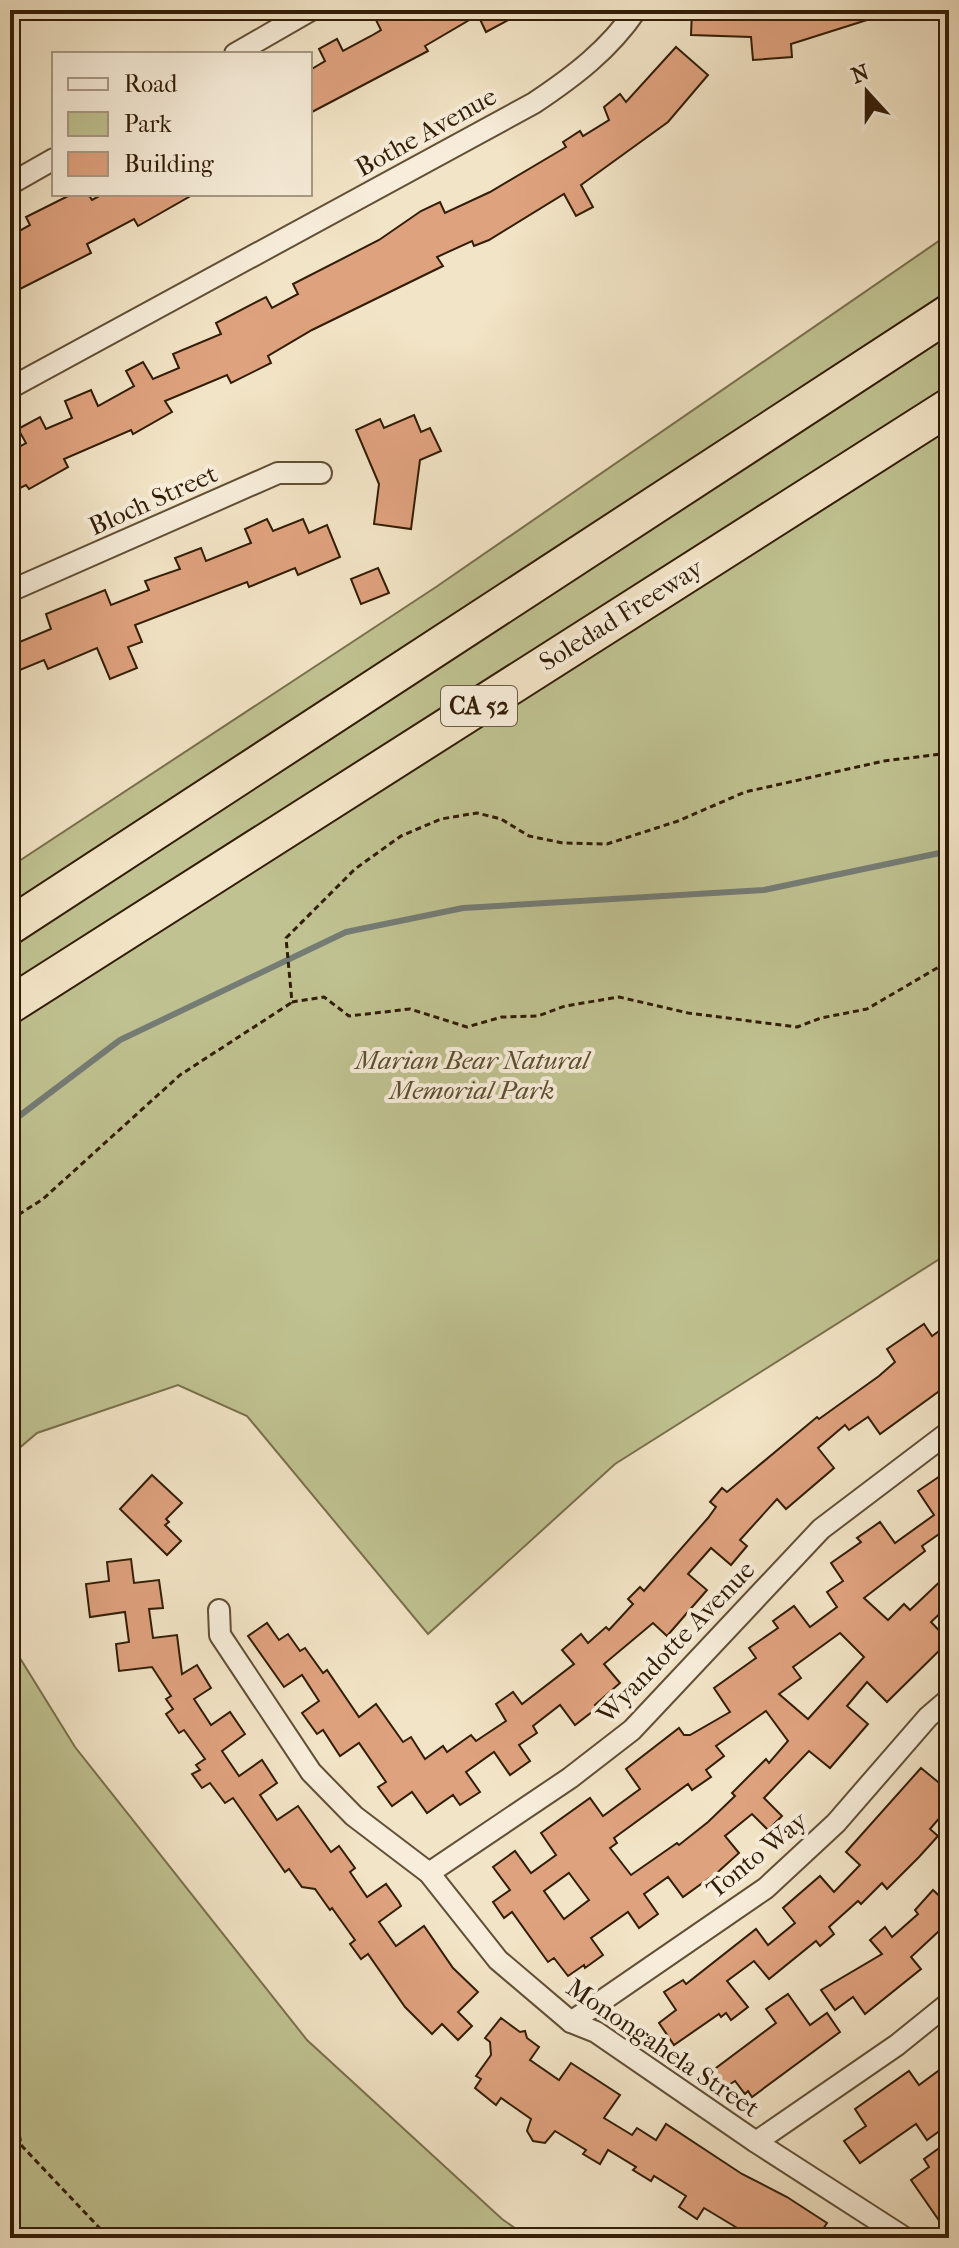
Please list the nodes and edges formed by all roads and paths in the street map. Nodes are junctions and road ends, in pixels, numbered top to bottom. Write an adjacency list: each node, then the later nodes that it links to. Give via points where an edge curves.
1 (311, 10): 3 (street)
2 (636, 10): 7 (street, Bothe Avenue, via 620,34 577,74 534,103)
3 (238, 52)
4 (52, 160): 5 (street)
5 (10, 184)
6 (949, 313): 12 (highway, CA 52)
7 (10, 388)
8 (949, 407): 17 (highway, Soledad Freeway / CA 52)
9 (321, 473): 10 (street, Bloch Street, via 278,473)
10 (10, 591)
11 (949, 753): 16 (path, via 884,761 745,792 607,844 529,836 501,819 477,813 441,819 401,836 355,869 286,938)
12 (111, 860): 13 (highway); 14 (highway)
13 (10, 902)
14 (10, 926)
15 (949, 961): 16 (path, via 867,1009 797,1027 688,1013 619,997 467,1027 410,1009 349,1016 324,997)
16 (292, 1002): 18 (path, via 180,1075 43,1199)
17 (10, 1005)
18 (10, 1220)
19 (949, 1432): 22 (street, Wyandotte Avenue, via 821,1529 632,1730)
20 (219, 1610): 22 (street, Monongahela Street, via 220,1635 311,1772 354,1816)
21 (949, 1699): 24 (street, Tonto Way, via 836,1823 766,1888)
22 (429, 1873): 24 (street, Monongahela Street, via 498,1960)
23 (949, 2003): 26 (street)
24 (571, 2022): 26 (street, Monongahela Street, via 596,2032)
25 (10, 2076): 27 (path, via 21,2145)
26 (756, 2142): 28 (street, Monongahela Street)
27 (109, 2238)
28 (905, 2238)

